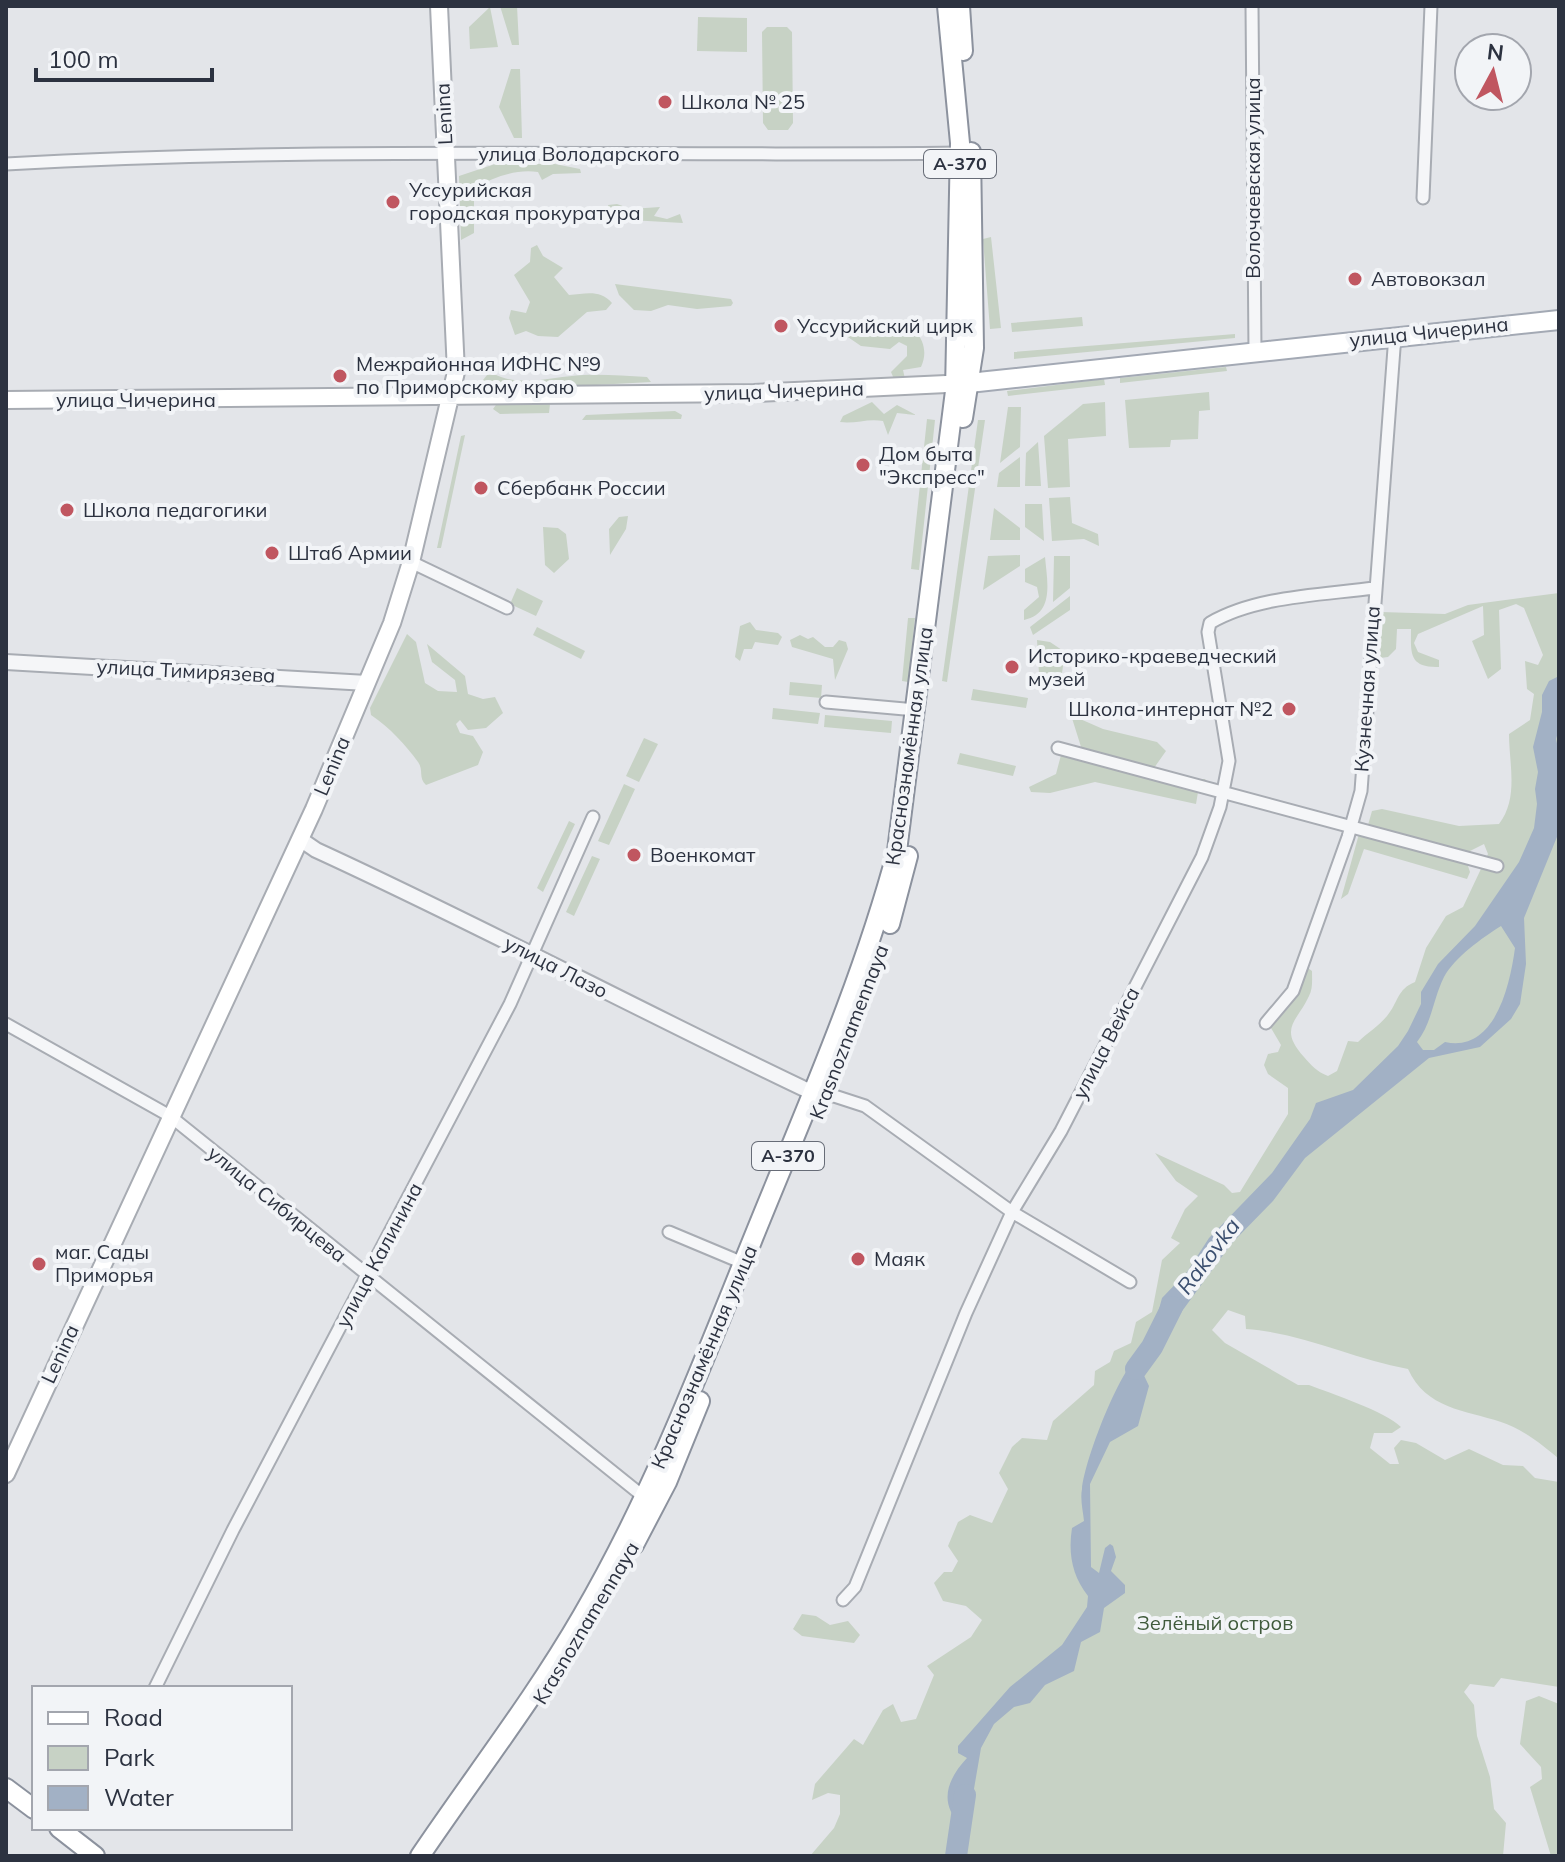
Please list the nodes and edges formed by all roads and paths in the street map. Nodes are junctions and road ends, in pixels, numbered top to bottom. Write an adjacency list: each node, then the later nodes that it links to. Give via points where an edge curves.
1 (439, 6): 7 (main road, Lenina)
2 (947, 6): 6 (main road, Краснознамённая улица / А-370)
3 (960, 6): 6 (main road, Краснознамённая улица / А-370)
4 (1252, 6): 12 (street, Волочаевская улица)
5 (1431, 6): 9 (street)
6 (965, 152): 7 (street, улица Володарского); 13 (main road, Краснознамённая улица / А-370)
7 (446, 153): 8 (street, улица Володарского); 14 (main road, Lenina, via 456,372)
8 (6, 164)
9 (1423, 198)
10 (1559, 320): 11 (main road, улица Чичерина)
11 (1395, 335): 12 (main road, улица Чичерина); 17 (street, Кузнечная улица)
12 (1255, 350): 13 (main road, улица Чичерина)
13 (962, 384): 14 (main road, улица Чичерина); 22 (main road, Краснознамённая улица / А-370); 29 (main road, Krasnoznamennaya / А-370, via 907,863)
14 (450, 398): 15 (main road, улица Чичерина); 16 (main road, Lenina)
15 (6, 400)
16 (411, 562): 18 (street); 20 (main road, Lenina)
17 (1374, 588): 24 (street, улица Вейса, via 1228,613 1210,623 1229,761); 26 (street, Кузнечная улица, via 1361,791)
18 (507, 608)
19 (6, 662): 20 (street, улица Тимирязева)
20 (367, 683): 27 (main road, Lenina)
21 (826, 702): 22 (street)
22 (916, 710): 29 (main road, Краснознамённая улица / А-370)
23 (1058, 748): 24 (street)
24 (1224, 793): 26 (street); 35 (street, улица Вейса, via 1202,857 1061,1131)
25 (593, 817): 30 (street, улица Калинина)
26 (1352, 825): 28 (street); 31 (street, Кузнечная улица, via 1293,991)
27 (300, 839): 30 (street, улица Лазо); 34 (main road, Lenina)
28 (1497, 866)
29 (878, 943): 33 (main road, Krasnoznamennaya / А-370)
30 (531, 955): 33 (street, улица Лазо); 39 (street, улица Калинина)
31 (1266, 1023)
32 (8, 1028): 34 (street, улица Сибирцева)
33 (819, 1093): 35 (street, улица Лазо, via 865,1106); 36 (main road, Krasnoznamennaya / А-370)
34 (170, 1116): 39 (street, улица Сибирцева); 41 (main road, Lenina)
35 (1012, 1212): 40 (street, улица Лазо); 43 (street, улица Вейса, via 855,1587)
36 (768, 1218): 38 (main road, Краснознамённая улица / А-370); 42 (main road, Krasnoznamennaya / А-370)
37 (669, 1232): 38 (street)
38 (743, 1263): 42 (main road, Краснознамённая улица / А-370)
39 (367, 1277): 42 (street, улица Сибирцева); 44 (street, улица Калинина)
40 (1130, 1282)
41 (6, 1474)
42 (650, 1501): 49 (main road, Краснознамённая улица / А-370, via 580,1619); 50 (main road, Krasnoznamennaya / А-370, via 581,1637)
43 (843, 1600)
44 (156, 1686)
45 (6, 1788): 46 (main road)
46 (32, 1808)
47 (78, 1834): 48 (main road)
48 (95, 1856)
49 (420, 1856)
50 (433, 1856)

